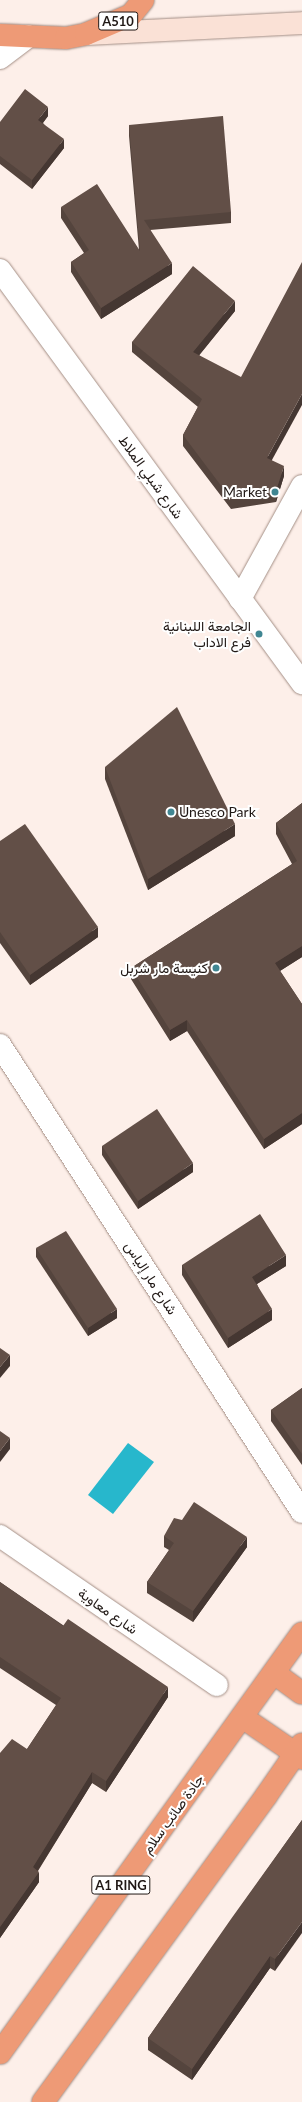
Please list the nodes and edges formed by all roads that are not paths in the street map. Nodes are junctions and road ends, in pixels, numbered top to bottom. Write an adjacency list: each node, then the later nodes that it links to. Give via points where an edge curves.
1 (143, 0): 5 (highway, A510, via 130,15)
2 (302, 23): 5 (street)
3 (0, 35): 4 (highway, A510)
4 (29, 36): 5 (highway, A510); 6 (street)
5 (76, 36)
6 (0, 58)
7 (0, 270): 9 (street, شارع شبلي الملاط)
8 (302, 486): 9 (street)
9 (240, 599): 10 (street, شارع شبلي الملاط)
10 (302, 683)
11 (0, 1045): 12 (street, شارع مار إلياس)
12 (302, 1512)
13 (0, 1536): 16 (street, شارع معاوية)
14 (302, 1633): 15 (highway, جادة صائب سلام / A1 RING)
15 (274, 1673): 17 (highway); 18 (highway, جادة صائب سلام / A1 RING)
16 (217, 1685)
17 (302, 1693)
18 (242, 1718): 19 (highway); 20 (highway, جادة صائب سلام / A1 RING)
19 (300, 1752): 21 (highway)
20 (0, 2053)
21 (43, 2102)

